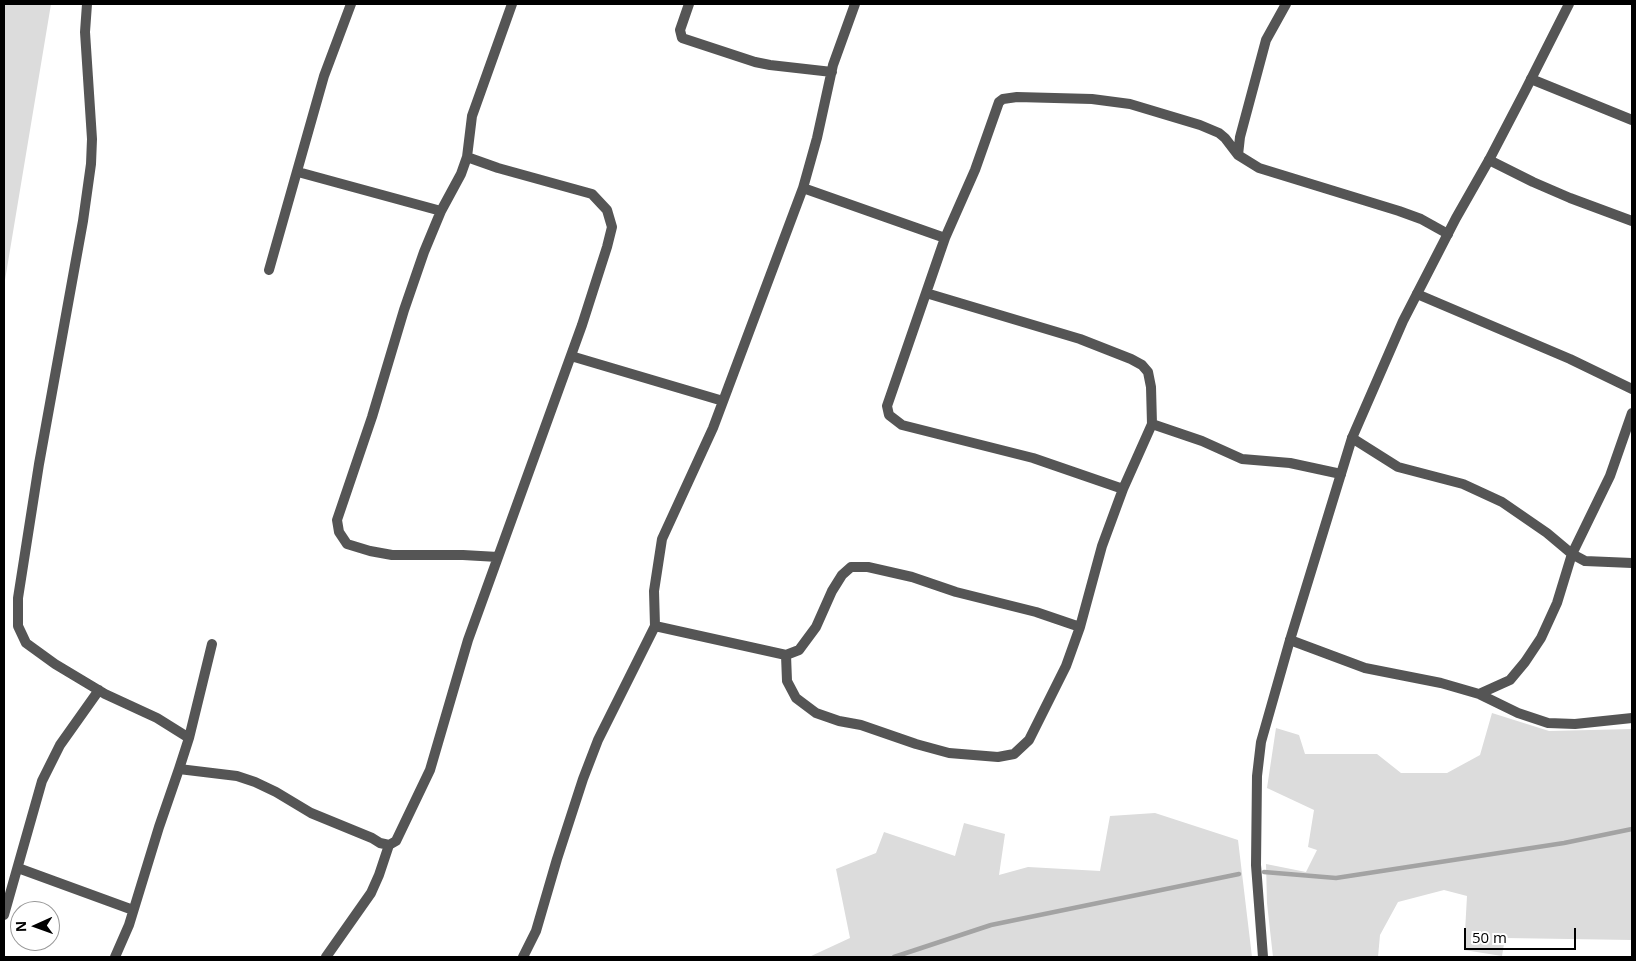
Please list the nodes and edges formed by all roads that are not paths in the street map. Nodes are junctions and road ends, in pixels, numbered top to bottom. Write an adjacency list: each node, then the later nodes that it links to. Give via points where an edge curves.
1 (87, 4): 39 (street, via 91,164 39,464 18,598 18,626 26,643)
2 (352, 4): 14 (street, via 324,76)
3 (512, 4): 12 (street, via 472,116)
4 (689, 4): 8 (street, via 680,30 682,38 755,62)
5 (855, 4): 8 (street)
6 (1286, 4): 11 (street, via 1266,40)
7 (1569, 4): 9 (street)
8 (832, 72): 15 (street)
9 (1531, 79): 10 (street); 13 (street)
10 (1632, 120)
11 (1238, 155): 18 (street, via 1259,168 1399,211); 19 (street, via 1219,133 1130,104 1092,99 1009,97 999,102 975,170)
12 (466, 157): 16 (street, via 461,174); 23 (street, via 592,194 607,210 612,227 608,248)
13 (1489, 160): 17 (street, via 1563,195); 18 (street)
14 (298, 172): 16 (street); 20 (street)
15 (803, 188): 19 (street); 25 (street)
16 (441, 211): 32 (street, via 407,302 337,520 339,532 347,544 370,551 392,555)
17 (1632, 221)
18 (1448, 234): 22 (street)
19 (945, 238): 21 (street)
20 (269, 270)
21 (926, 293): 27 (street, via 1080,339 1142,365 1150,377); 30 (street, via 887,406 889,415 902,425 1033,458)
22 (1417, 294): 24 (street); 28 (street)
23 (571, 356): 25 (street); 32 (street)
24 (1632, 389)
25 (723, 401): 34 (street, via 662,539 654,591)
26 (1632, 413): 31 (street, via 1610,476)
27 (1152, 424): 29 (street, via 1242,459 1290,463); 30 (street)
28 (1352, 438): 29 (street); 31 (street, via 1398,467 1463,484 1502,502)
29 (1341, 474): 36 (street)
30 (1123, 489): 35 (street, via 1102,546)
31 (1572, 554): 33 (street, via 1585,561); 40 (street, via 1557,603 1541,638 1510,680)
32 (498, 557): 44 (street, via 468,640 430,770 396,841)
33 (1632, 563)
34 (655, 626): 38 (street); 50 (street, via 598,740 536,931)
35 (1080, 627): 38 (street, via 956,592 912,576 851,567 842,574 816,627 800,650); 38 (street, via 1066,666 1029,740 1014,754 998,757 949,753 816,713 796,698 787,681)
36 (1290, 640): 40 (street, via 1365,668); 51 (street, via 1261,742 1257,776 1256,865)
37 (212, 644): 42 (street)
38 (786, 655)
39 (99, 690): 42 (street, via 157,718); 45 (street, via 50,762)
40 (1479, 694): 41 (street, via 1548,723 1575,724)
41 (1632, 718)
42 (189, 738): 43 (street)
43 (179, 769): 44 (street, via 237,776 255,782 311,813); 46 (street)
44 (389, 845): 49 (street, via 370,893)
45 (18, 868): 46 (street); 47 (street)
46 (133, 910): 48 (street)
47 (4, 915)
48 (116, 957)
49 (326, 957)
50 (523, 957)
51 (1263, 957)

